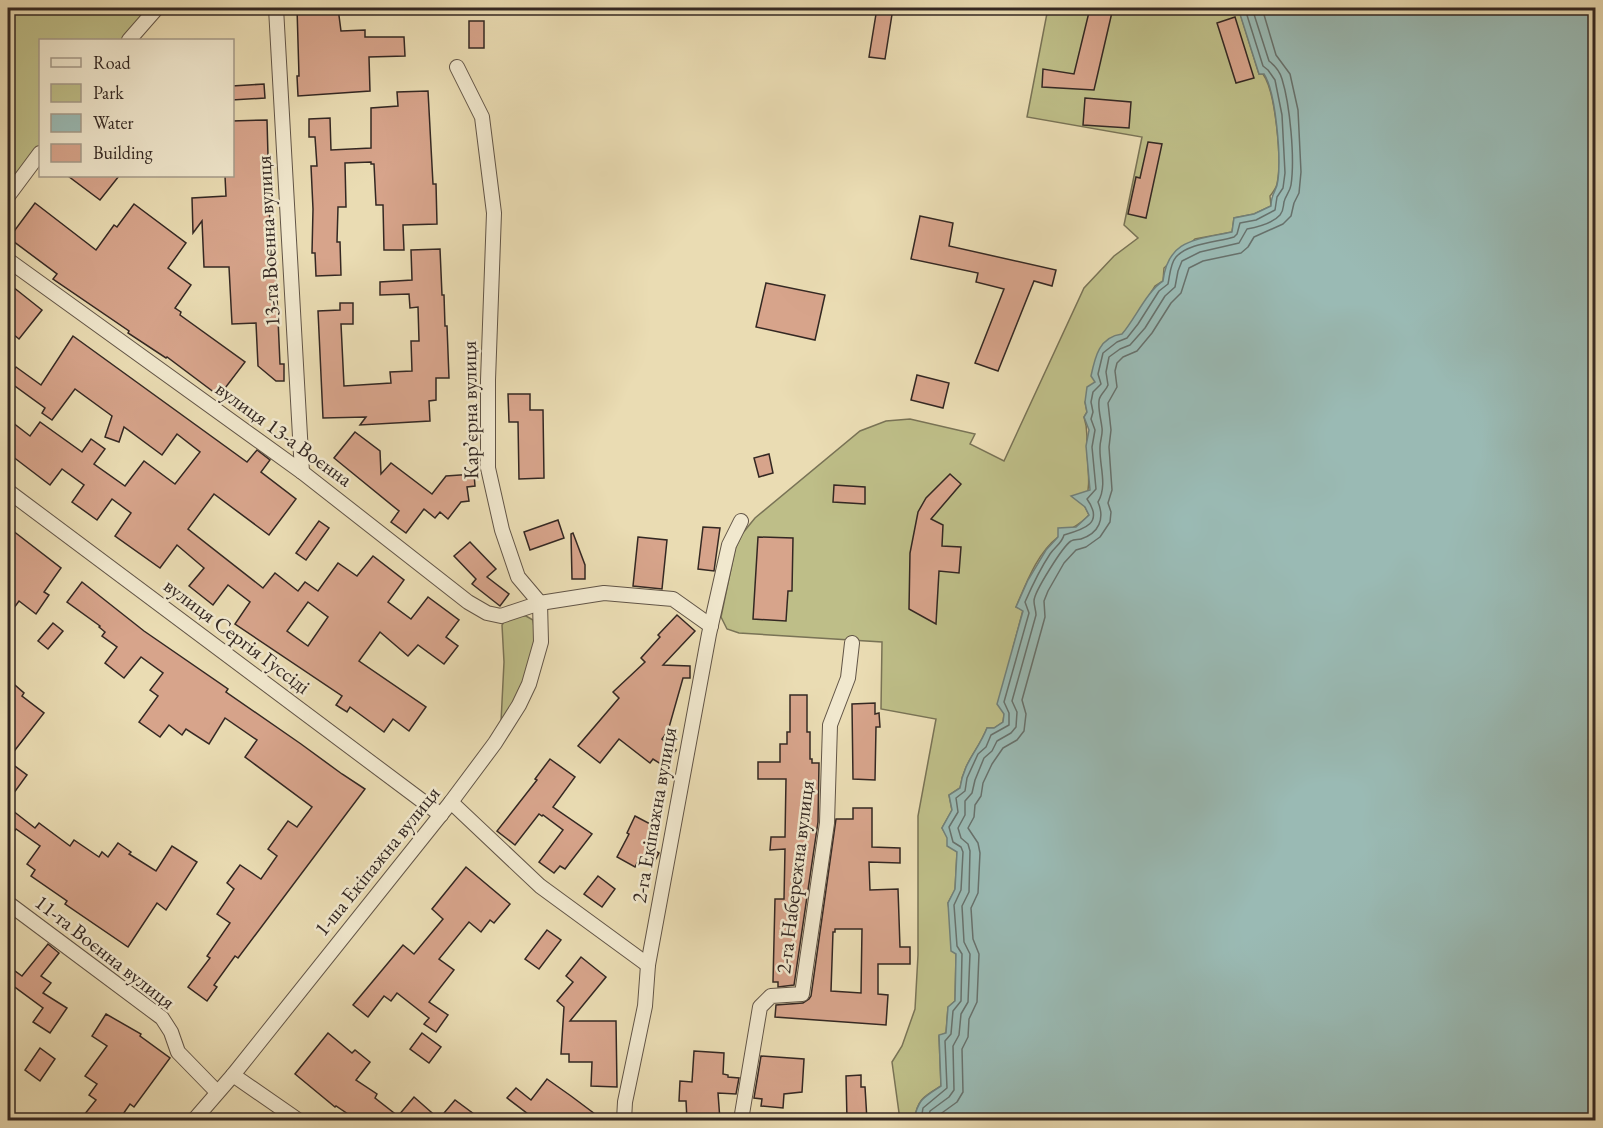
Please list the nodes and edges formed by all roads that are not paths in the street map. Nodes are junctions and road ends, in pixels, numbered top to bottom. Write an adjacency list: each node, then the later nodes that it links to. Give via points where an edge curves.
1 (157, 8): 3 (street)
2 (276, 8): 8 (street, 13-та Воєнна вулиця)
3 (130, 39)
4 (458, 67): 11 (street, Карʼєрна вулиця, via 482,117 494,213 488,468 518,577)
5 (39, 154): 6 (street)
6 (8, 196)
7 (8, 260): 8 (street, вулиця 13-а Воєнна)
8 (302, 472): 11 (street, вулиця 13-а Воєнна, via 487,613 501,616)
9 (8, 491): 15 (street, вулиця Сергія Гуссіді)
10 (741, 521): 12 (street, 2-га Екіпажна вулиця, via 729,545)
11 (540, 603): 12 (street, via 603,593 673,598); 14 (street, 1-ша Екіпажна вулиця, via 541,642 529,684 495,743)
12 (711, 626): 17 (street, 2-га Екіпажна вулиця)
13 (852, 643): 23 (street, 2-га Набережна вулиця, via 848,678 830,725 826,823 802,994 771,996 760,1007)
14 (451, 802): 15 (street, 1-ша Екіпажна вулиця); 17 (street, via 540,886)
15 (441, 815): 18 (street, 1-ша Екіпажна вулиця)
16 (8, 903): 19 (street, 11-та Воєнна вулиця, via 162,1018 178,1052)
17 (648, 965): 22 (street, 2-га Екіпажна вулиця, via 645,1006)
18 (233, 1075): 19 (street, 1-ша Екіпажна вулиця); 21 (street)
19 (217, 1092): 20 (street, 1-ша Екіпажна вулиця)
20 (194, 1120)
21 (298, 1120)
22 (624, 1120)
23 (741, 1120)

